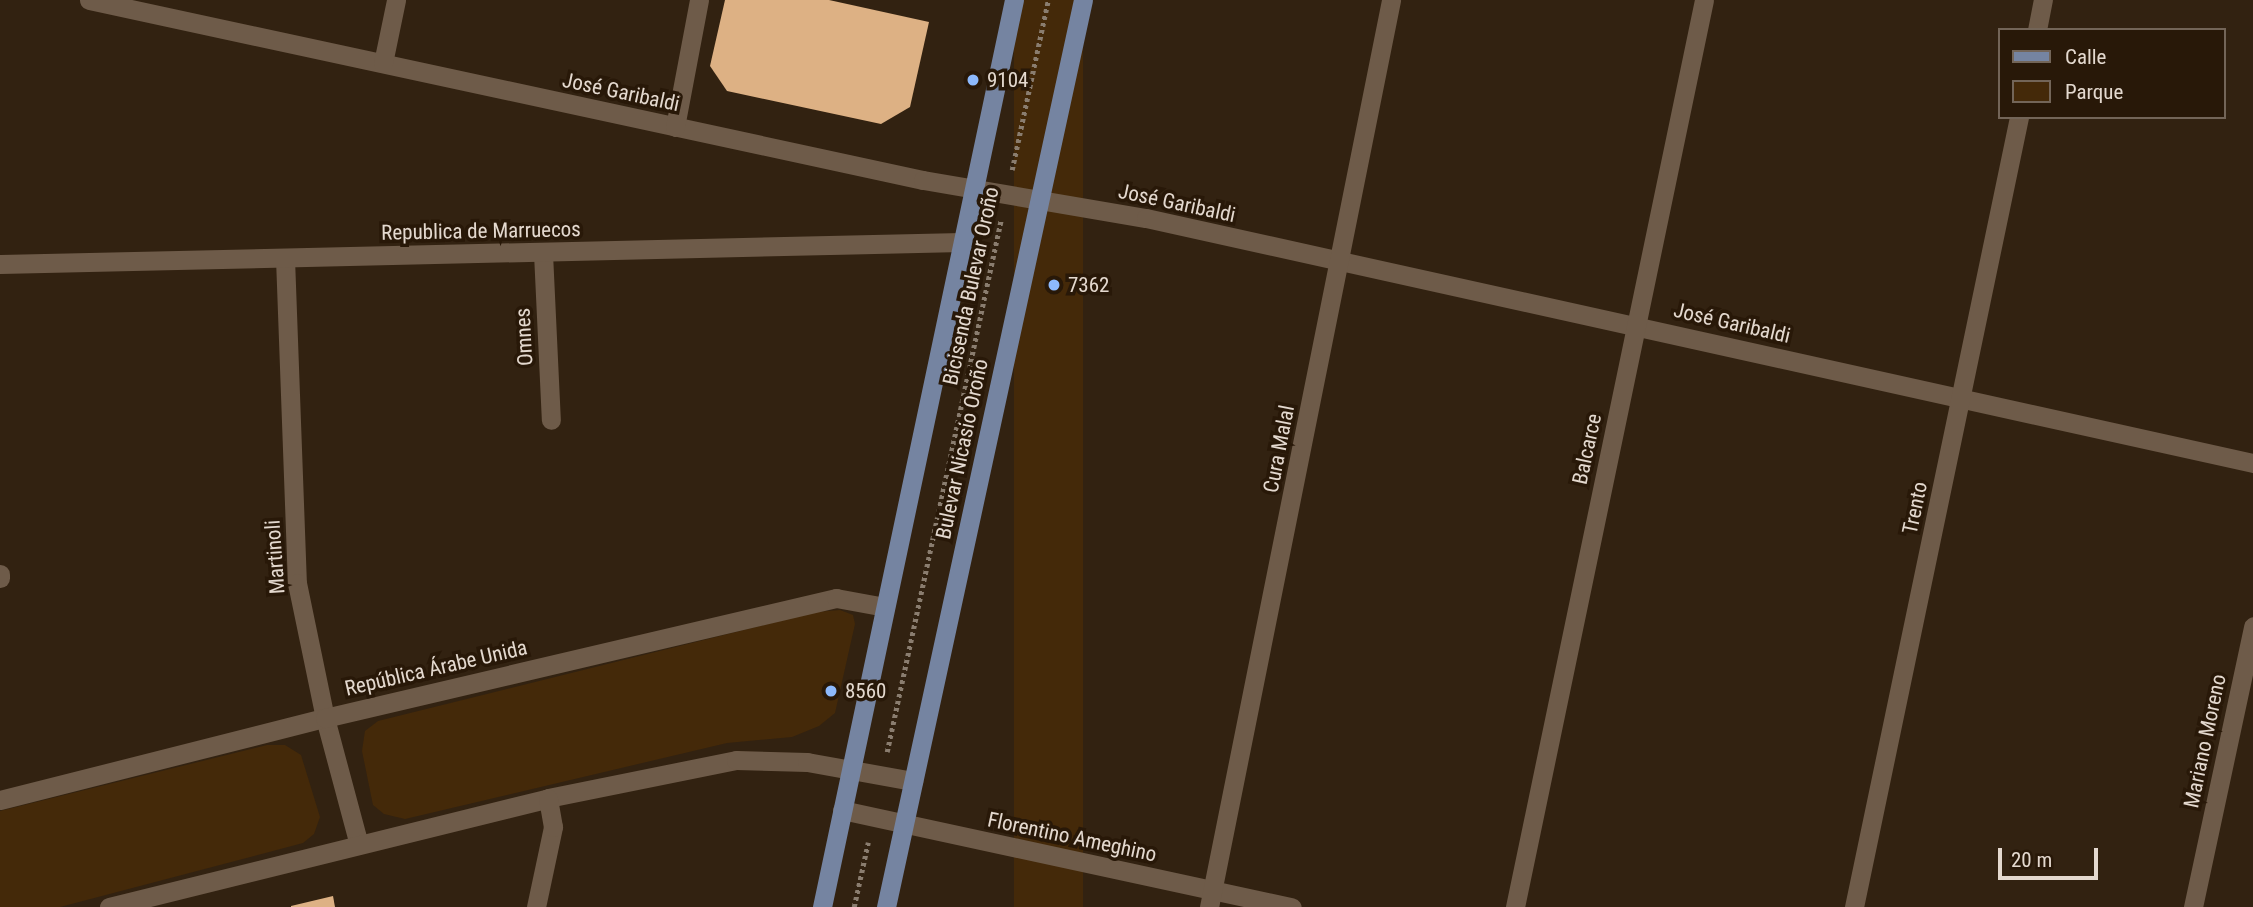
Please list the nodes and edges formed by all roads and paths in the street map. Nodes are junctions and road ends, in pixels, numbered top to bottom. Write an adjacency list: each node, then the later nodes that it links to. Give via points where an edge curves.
1 (89, 0): 11 (street, José Garibaldi)
2 (396, 0): 11 (street)
3 (699, 0): 13 (street)
4 (1014, 0): 14 (main road, Bulevar Nicasio Oroño)
5 (1048, 0): 15 (path, Bicisenda Bulevar Oroño)
6 (1083, 0): 16 (main road, Bulevar Nicasio Oroño)
7 (1391, 0): 20 (street, Cura Malal)
8 (1704, 0): 22 (street, Balcarce)
9 (2043, 0): 10 (street)
10 (2037, 28)
11 (383, 63): 13 (street, José Garibaldi)
12 (2019, 119): 23 (street, Trento)
13 (675, 127): 14 (street, José Garibaldi)
14 (974, 189): 15 (street, José Garibaldi); 17 (main road, Bulevar Nicasio Oroño)
15 (1006, 195): 16 (street, José Garibaldi); 30 (path, Bicisenda Bulevar Oroño)
16 (1040, 200): 20 (street, José Garibaldi); 31 (main road, Bulevar Nicasio Oroño)
17 (962, 242): 18 (street, Republica de Marruecos); 26 (main road, Bulevar Nicasio Oroño)
18 (543, 253): 19 (street, Republica de Marruecos); 24 (street, Omnes)
19 (285, 258): 21 (street, Republica de Marruecos); 28 (street, Martinoli, via 297,583)
20 (1339, 261): 22 (street, José Garibaldi); 38 (street, Cura Malal)
21 (0, 264)
22 (1637, 324): 23 (street, José Garibaldi); 45 (street, Balcarce)
23 (1960, 401): 25 (street, José Garibaldi); 46 (street, Trento)
24 (551, 420)
25 (2253, 463)
26 (885, 607): 28 (street, República Árabe Unida, via 836,598); 29 (main road, Bulevar Nicasio Oroño)
27 (2253, 626): 47 (street, Mariano Moreno)
28 (325, 718): 33 (street, República Árabe Unida); 37 (street, Martinoli)
29 (851, 768): 30 (street); 32 (street, via 736,760); 34 (main road, Bulevar Nicasio Oroño)
30 (882, 775): 31 (street)
31 (913, 781): 36 (main road, Bulevar Nicasio Oroño)
32 (548, 798): 37 (street); 40 (street, via 553,827)
33 (0, 800)
34 (842, 810): 35 (street, Florentino Ameghino); 41 (main road, Bulevar Nicasio Oroño)
35 (873, 817): 36 (street, Florentino Ameghino); 42 (path)
36 (904, 824): 38 (street, Florentino Ameghino); 43 (main road, Bulevar Nicasio Oroño)
37 (359, 845): 39 (street)
38 (1211, 899): 44 (street, Florentino Ameghino)
39 (109, 907)
40 (536, 907)
41 (821, 907)
42 (854, 907)
43 (886, 907)
44 (1292, 907)
45 (1515, 907)
46 (1854, 907)
47 (2193, 907)

